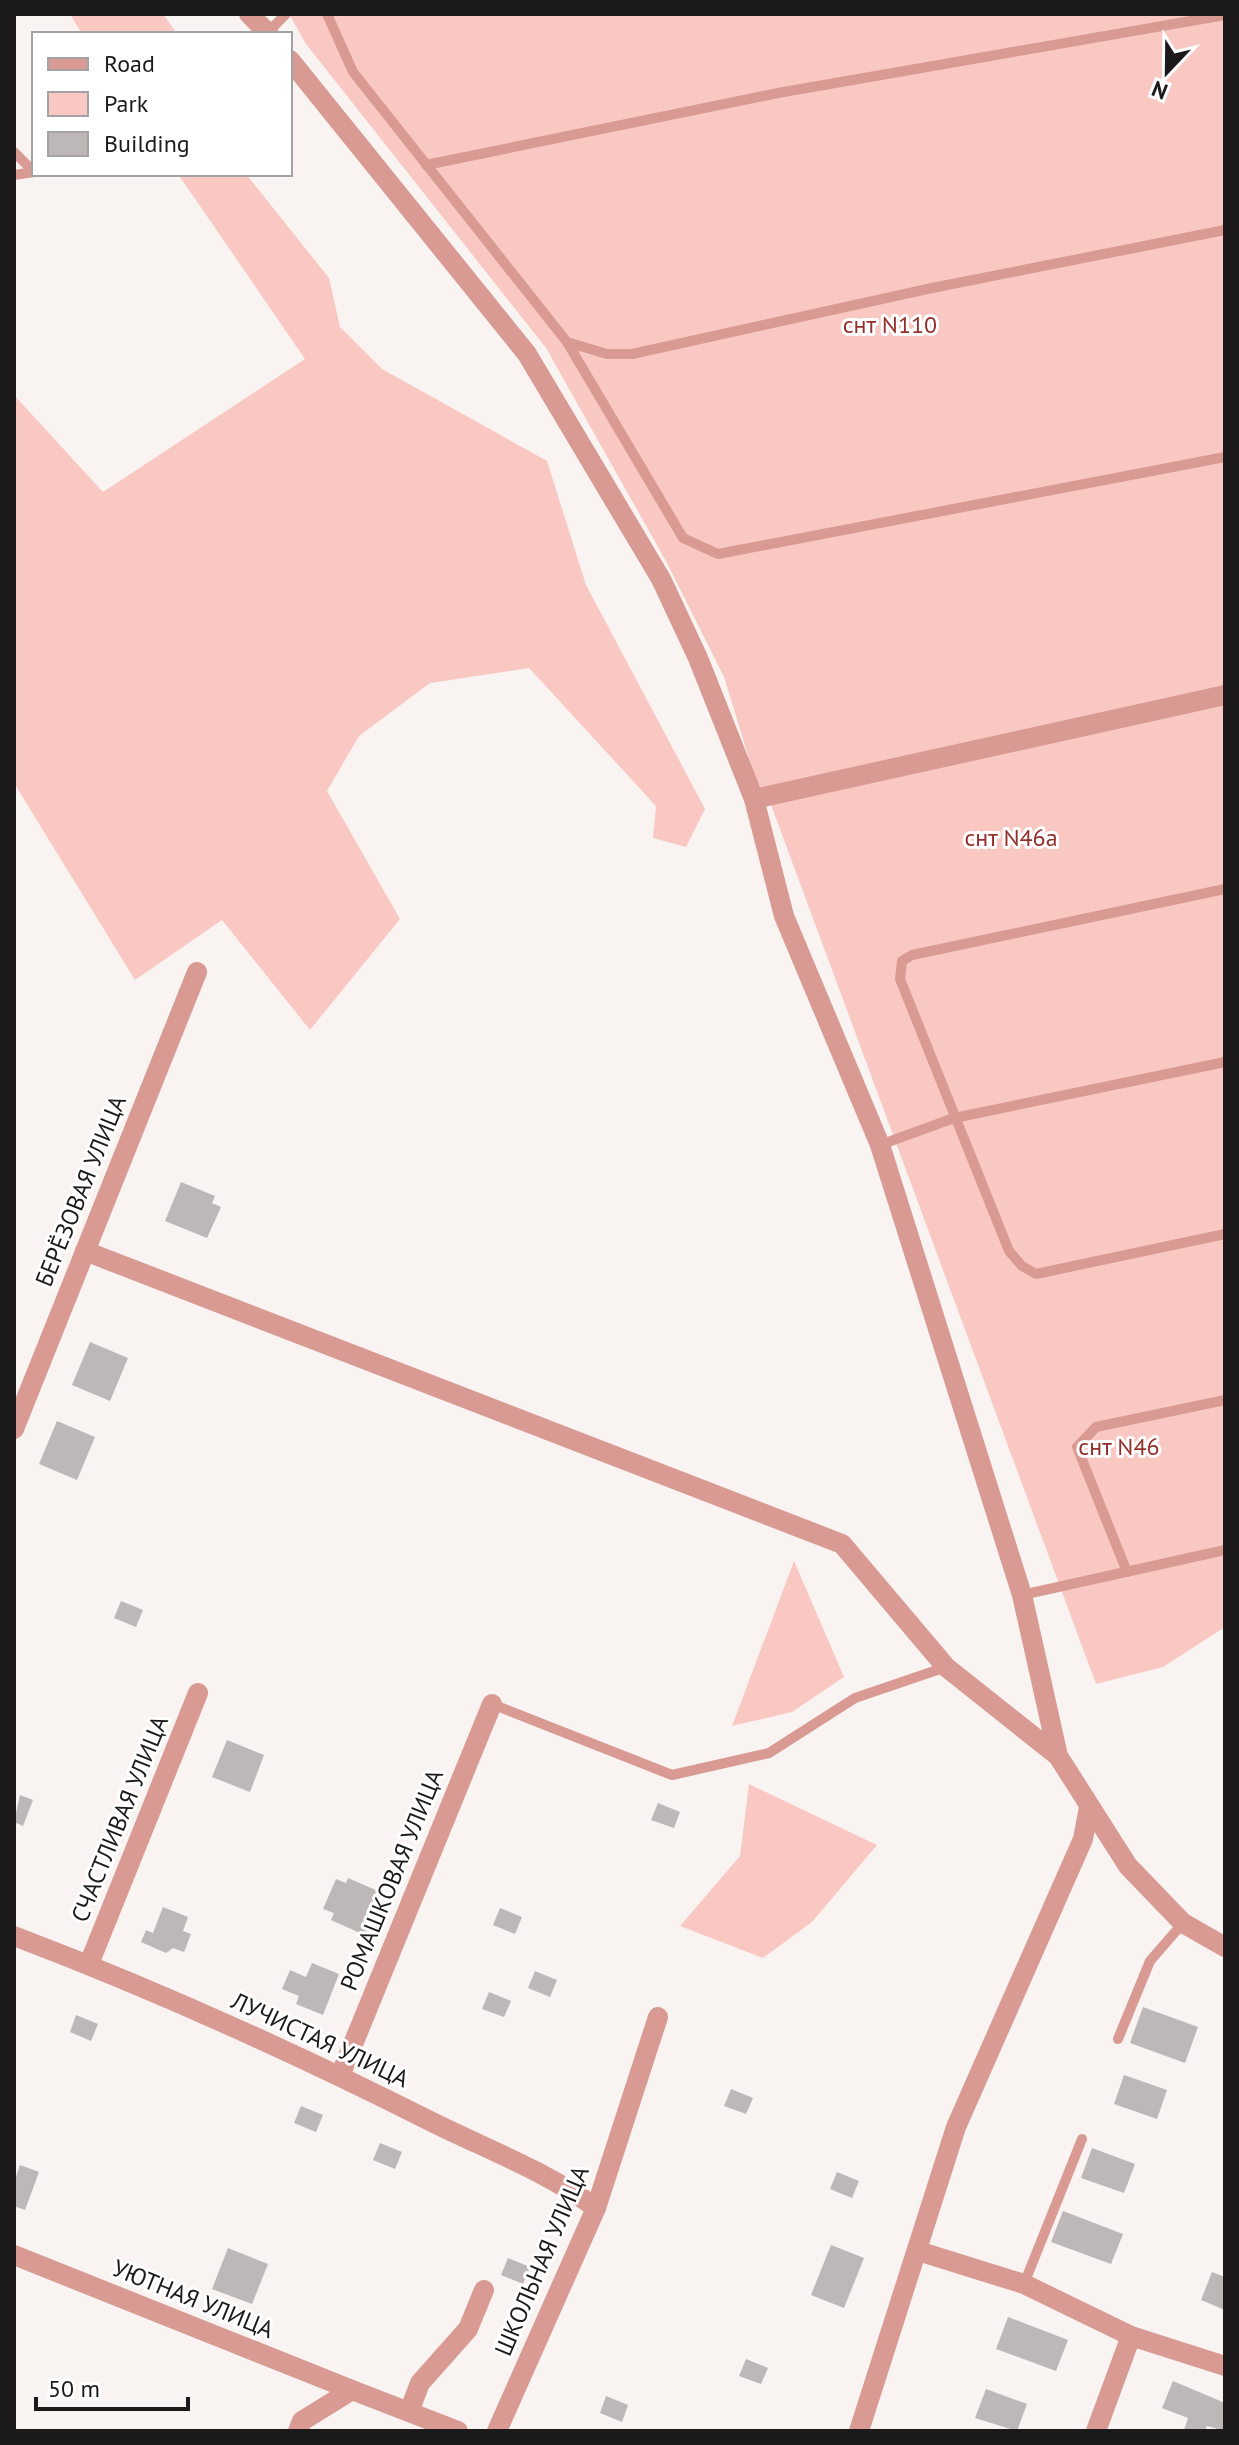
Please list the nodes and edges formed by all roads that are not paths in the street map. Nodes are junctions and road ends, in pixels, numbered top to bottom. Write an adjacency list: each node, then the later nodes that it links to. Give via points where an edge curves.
1 (249, 14): 5 (street)
2 (286, 14): 6 (lane)
3 (327, 14): 9 (lane, via 353,72)
4 (1225, 15): 9 (lane, via 778,93)
5 (268, 32)
6 (270, 32)
7 (292, 62): 15 (street, via 527,354 661,579)
8 (14, 152): 10 (lane)
9 (426, 165): 12 (lane)
10 (32, 170)
11 (1225, 230): 12 (lane, via 632,354 607,354)
12 (567, 342): 13 (lane, via 683,538 718,554)
13 (1225, 457)
14 (1225, 695): 15 (street)
15 (754, 799): 20 (street, via 784,916)
16 (1225, 889): 19 (lane, via 902,961 900,979 908,1006)
17 (197, 972): 22 (street, БЕРЁЗОВАЯ УЛИЦА)
18 (1225, 1062): 19 (lane)
19 (954, 1118): 20 (lane); 21 (lane, via 1009,1251 1036,1274)
20 (880, 1145): 27 (street)
21 (1225, 1234)
22 (85, 1251): 24 (street, БЕРЁЗОВАЯ УЛИЦА); 28 (street, via 842,1544)
23 (1225, 1400): 26 (lane, via 1096,1427 1077,1447)
24 (14, 1429)
25 (1225, 1550): 26 (lane)
26 (1127, 1572): 27 (lane)
27 (1022, 1595): 31 (street)
28 (946, 1667): 30 (lane, via 855,1698 769,1753 672,1775); 31 (street)
29 (198, 1693): 36 (street, СЧАСТЛИВАЯ УЛИЦА)
30 (492, 1704): 39 (street, РОМАШКОВАЯ УЛИЦА)
31 (1058, 1756): 32 (street)
32 (1089, 1807): 33 (street, via 1128,1866); 42 (street, via 1083,1839 956,2127)
33 (1183, 1923): 35 (street); 38 (lane, via 1150,1961)
34 (14, 1936): 36 (street, ЛУЧИСТАЯ УЛИЦА)
35 (1225, 1947)
36 (89, 1964): 39 (street, ЛУЧИСТАЯ УЛИЦА)
37 (658, 2017): 41 (street, ШКОЛЬНАЯ УЛИЦА)
38 (1118, 2039)
39 (340, 2076): 41 (street, ЛУЧИСТАЯ УЛИЦА, via 543,2174)
40 (1082, 2139): 44 (lane)
41 (596, 2208): 52 (street, ШКОЛЬНАЯ УЛИЦА)
42 (918, 2251): 44 (street); 53 (street)
43 (14, 2255): 48 (street, УЮТНАЯ УЛИЦА)
44 (1024, 2284): 46 (street)
45 (484, 2290): 49 (street, via 468,2329 420,2383)
46 (1131, 2336): 47 (street); 54 (street)
47 (1225, 2366)
48 (352, 2390): 49 (street, УЮТНАЯ УЛИЦА); 50 (street, via 302,2421)
49 (409, 2412): 51 (street)
50 (298, 2431)
51 (458, 2431)
52 (497, 2431)
53 (859, 2431)
54 (1096, 2431)

